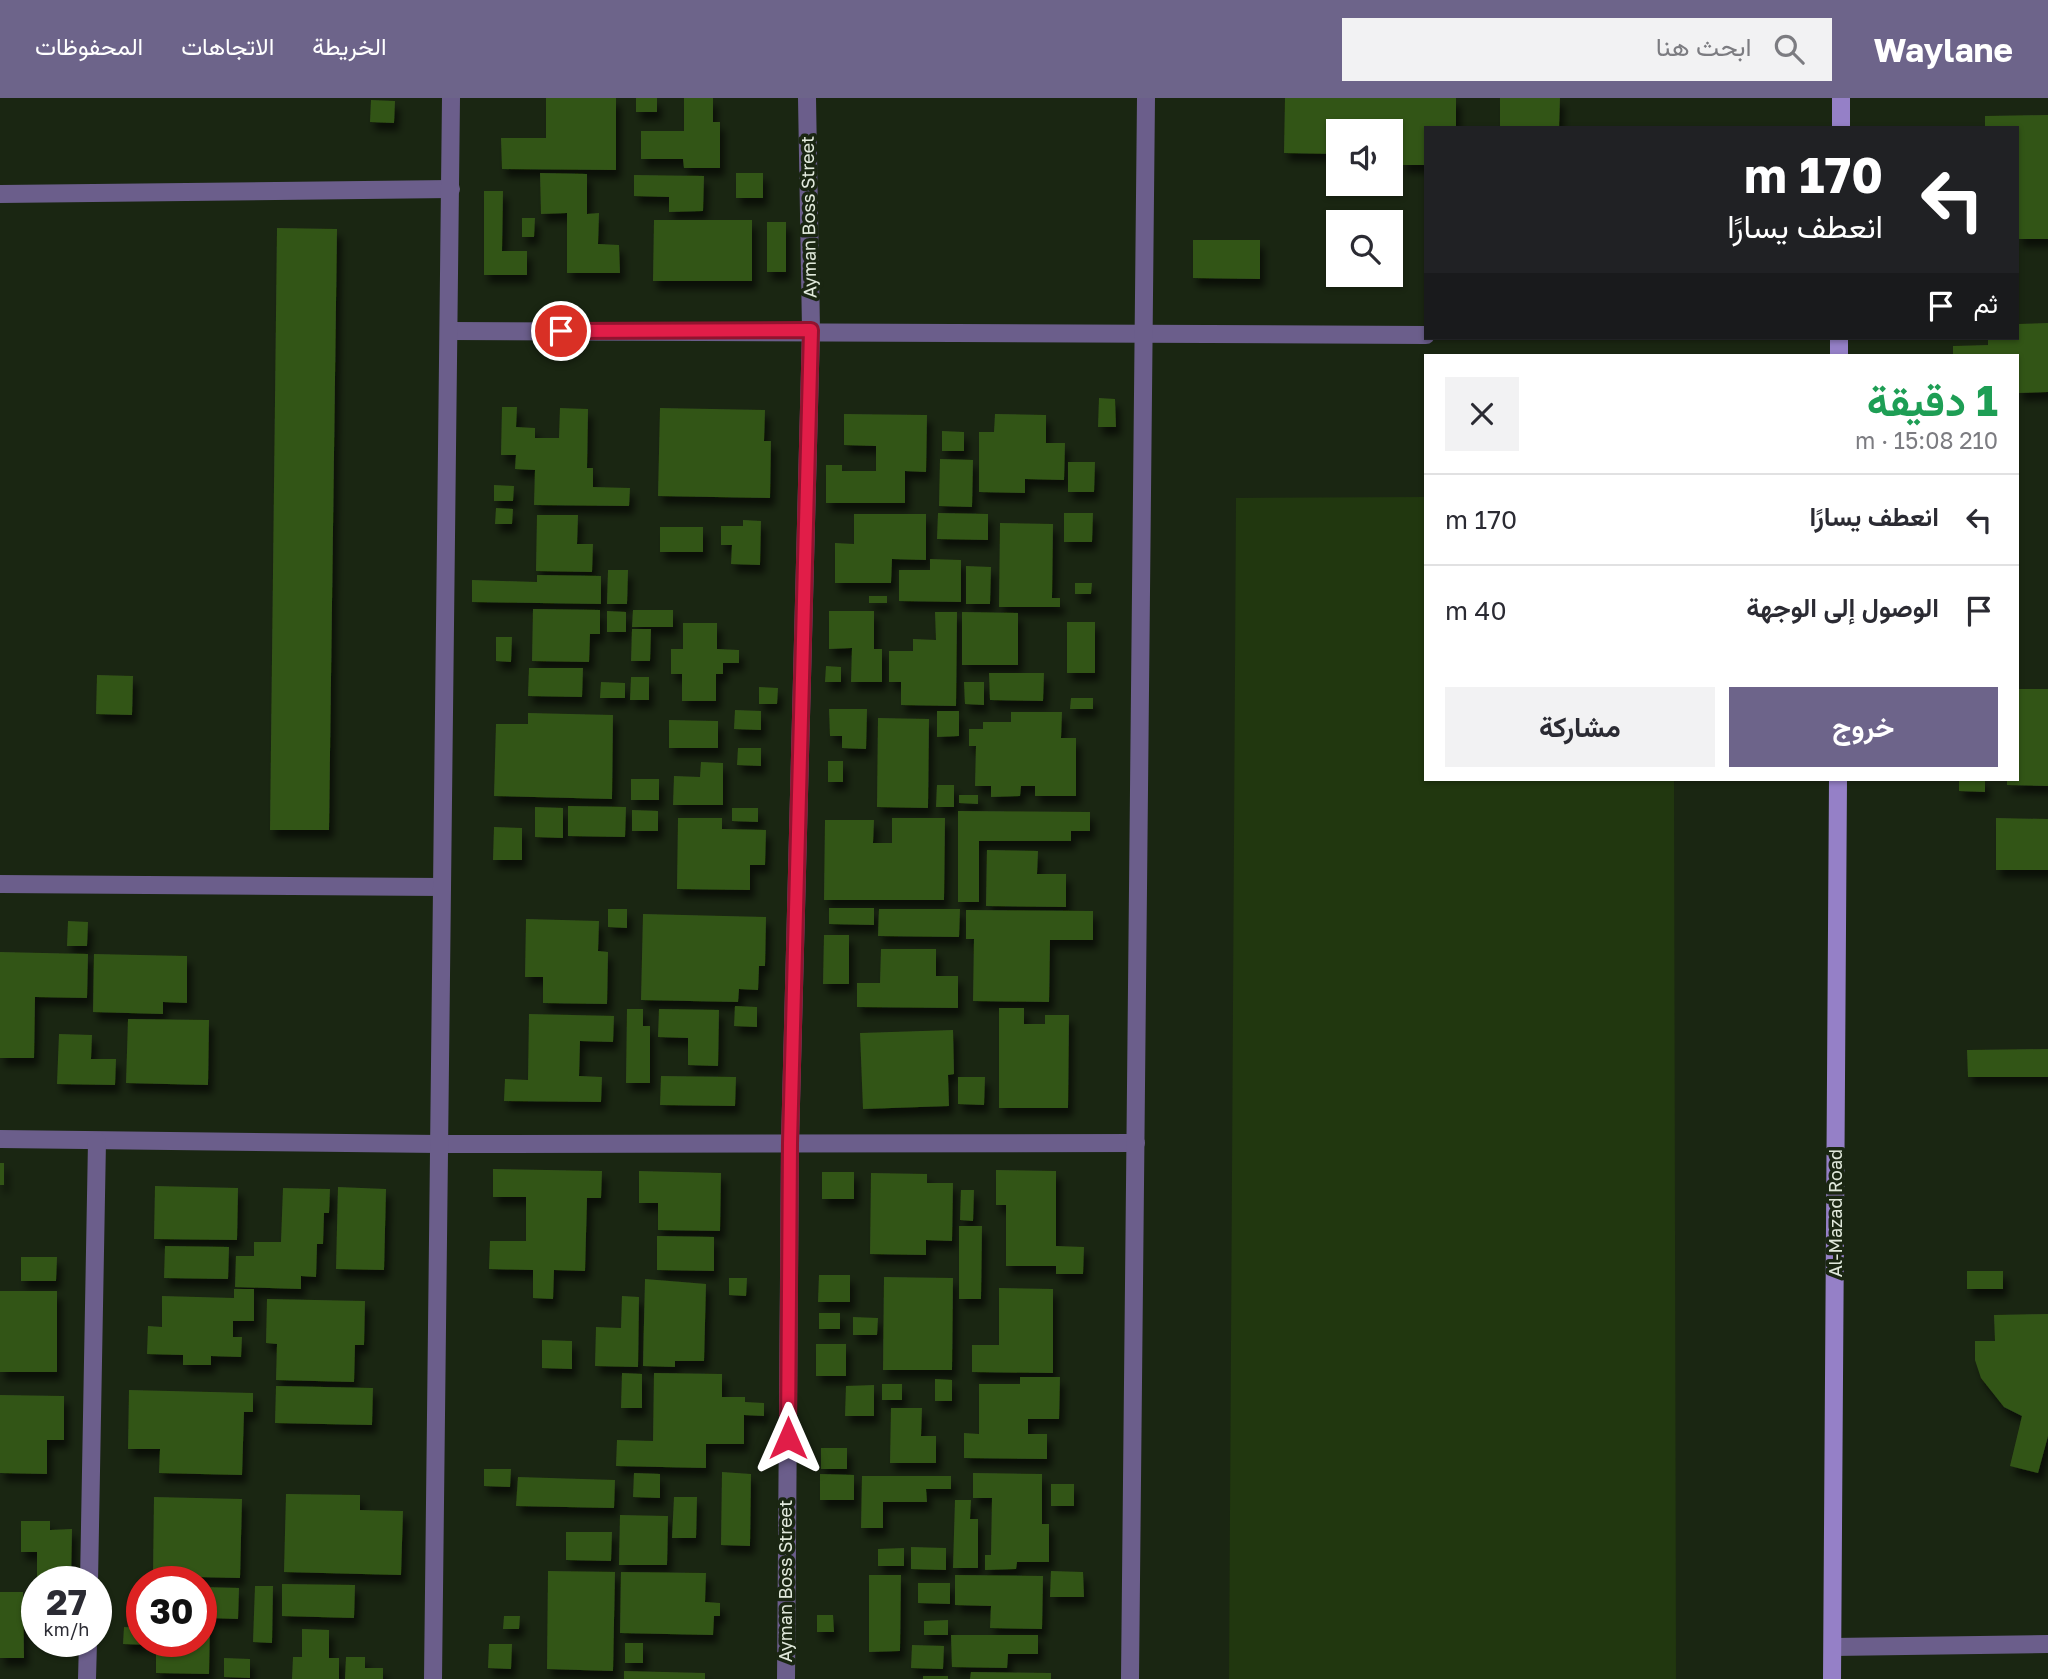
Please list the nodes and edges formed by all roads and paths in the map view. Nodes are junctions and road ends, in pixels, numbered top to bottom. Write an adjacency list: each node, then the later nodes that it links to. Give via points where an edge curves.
1 (451, 98): 6 (street)
2 (807, 98): 8 (street, Ayman Boss Street)
3 (1146, 98): 11 (street)
4 (1841, 98): 5 (street)
5 (1841, 126)
6 (451, 188): 7 (street); 9 (street)
7 (0, 194)
8 (811, 330): 9 (street); 11 (street); 17 (street, Ayman Boss Street)
9 (450, 331): 14 (street)
10 (1424, 335): 11 (street)
11 (1143, 336): 18 (street)
12 (1838, 781): 22 (street, Al-Mazad Road)
13 (0, 884): 14 (street)
14 (442, 887): 19 (street)
15 (0, 1139): 16 (street)
16 (97, 1140): 19 (street); 20 (street)
17 (790, 1143): 18 (street); 19 (street); 26 (street, Ayman Boss Street)
18 (1136, 1143): 27 (street)
19 (439, 1144): 25 (street)
20 (89, 1566)
21 (2048, 1644): 22 (street)
22 (1833, 1647): 28 (street, Al-Mazad Road)
23 (88, 1657): 24 (street)
24 (87, 1679)
25 (433, 1679)
26 (786, 1679)
27 (1130, 1679)
28 (1832, 1679)

